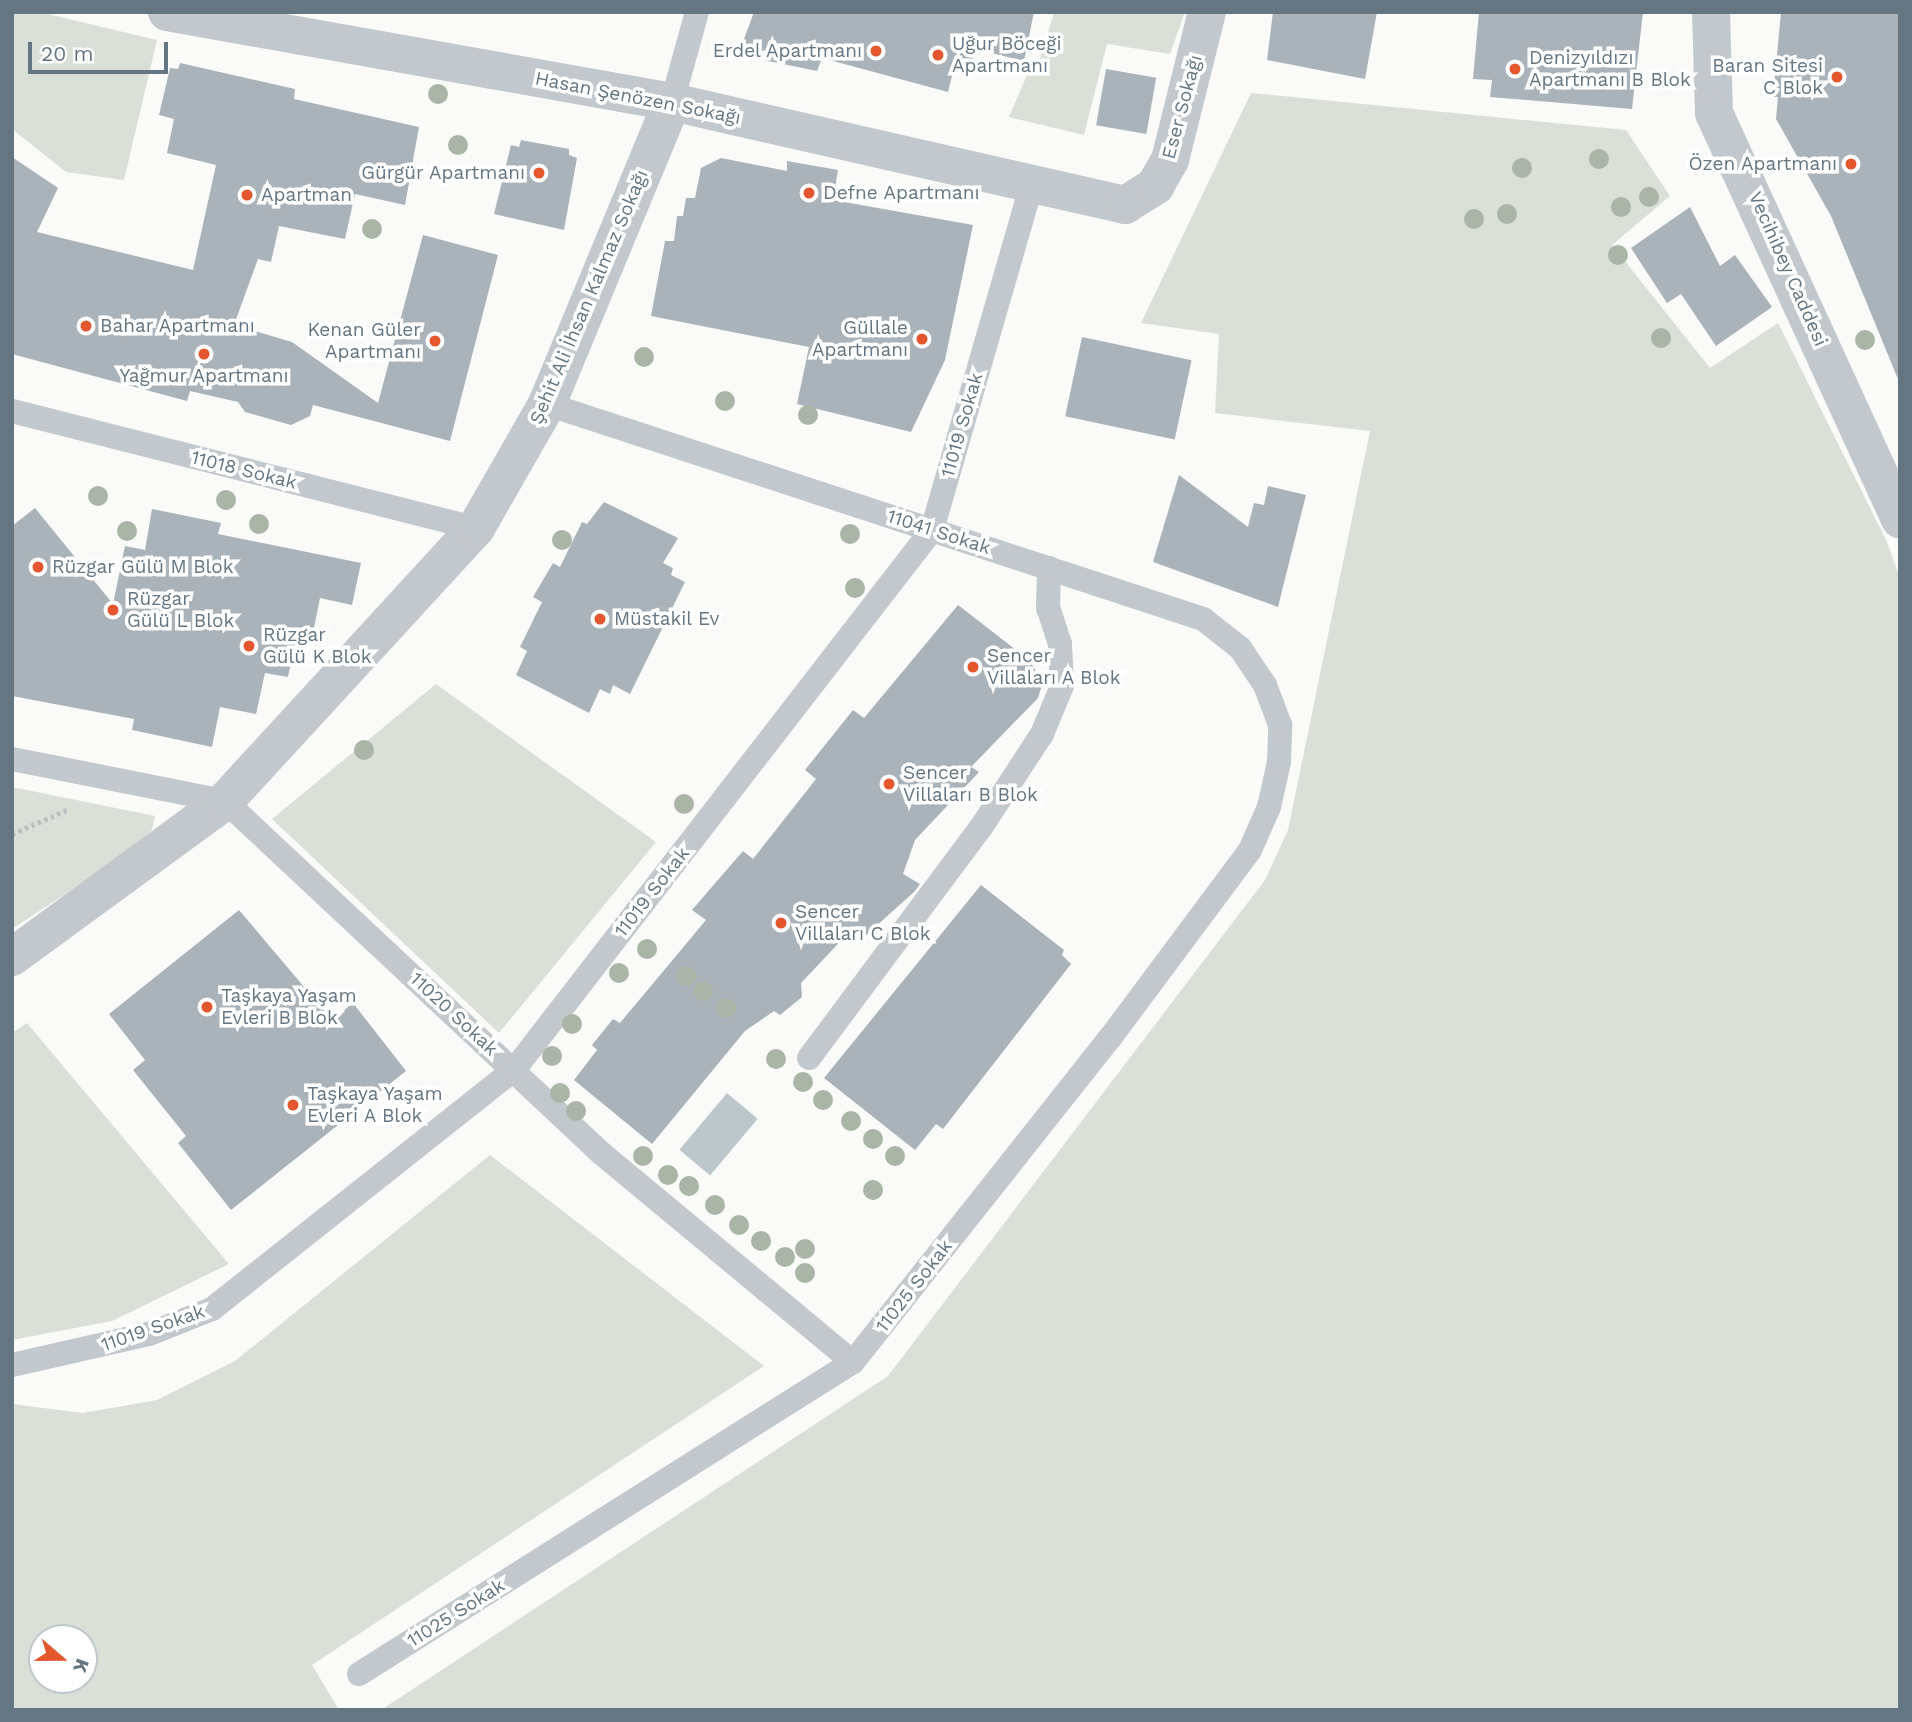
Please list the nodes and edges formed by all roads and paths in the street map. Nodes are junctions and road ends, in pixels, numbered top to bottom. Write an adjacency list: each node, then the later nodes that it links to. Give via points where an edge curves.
1 (167, 12): 5 (street, Hasan Şenözen Sokağı)
2 (696, 12): 5 (lane, Şehit Ali İhsan Kalmaz Sokağı)
3 (1207, 12): 7 (street, Eser Sokağı, via 1164,173 1143,197 1125,205)
4 (1711, 12): 10 (street, Vecihibey Caddesi, via 1714,113)
5 (672, 102): 6 (street, Hasan Şenözen Sokağı); 8 (street, Şehit Ali İhsan Kalmaz Sokağı)
6 (1032, 183): 7 (street, Hasan Şenözen Sokağı); 12 (lane, 11019 Sokak)
7 (1105, 202)
8 (547, 404): 11 (street, Şehit Ali İhsan Kalmaz Sokağı); 12 (lane, 11041 Sokak)
9 (12, 411): 11 (lane, 11018 Sokak)
10 (1900, 519)
11 (476, 528): 16 (street, Şehit Ali İhsan Kalmaz Sokağı)
12 (932, 530): 13 (lane, 11041 Sokak); 19 (lane, 11019 Sokak)
13 (1049, 568): 14 (lane, 11041 Sokak, via 1203,619 1240,648 1265,685); 18 (lane, via 1048,608 1060,644 1062,686 1042,734 980,830)
14 (1280, 725): 20 (lane, 11025 Sokak, via 1279,762 1269,807 1250,850 1110,1038)
15 (12, 759): 16 (lane)
16 (225, 801): 17 (street, Şehit Ali İhsan Kalmaz Sokağı); 19 (lane, 11020 Sokak)
17 (12, 957)
18 (809, 1058)
19 (514, 1070): 20 (lane, 11020 Sokak, via 717,1253); 21 (lane, 11019 Sokak, via 212,1309 149,1334)
20 (853, 1362): 22 (lane, 11025 Sokak)
21 (12, 1365)
22 (359, 1674)

